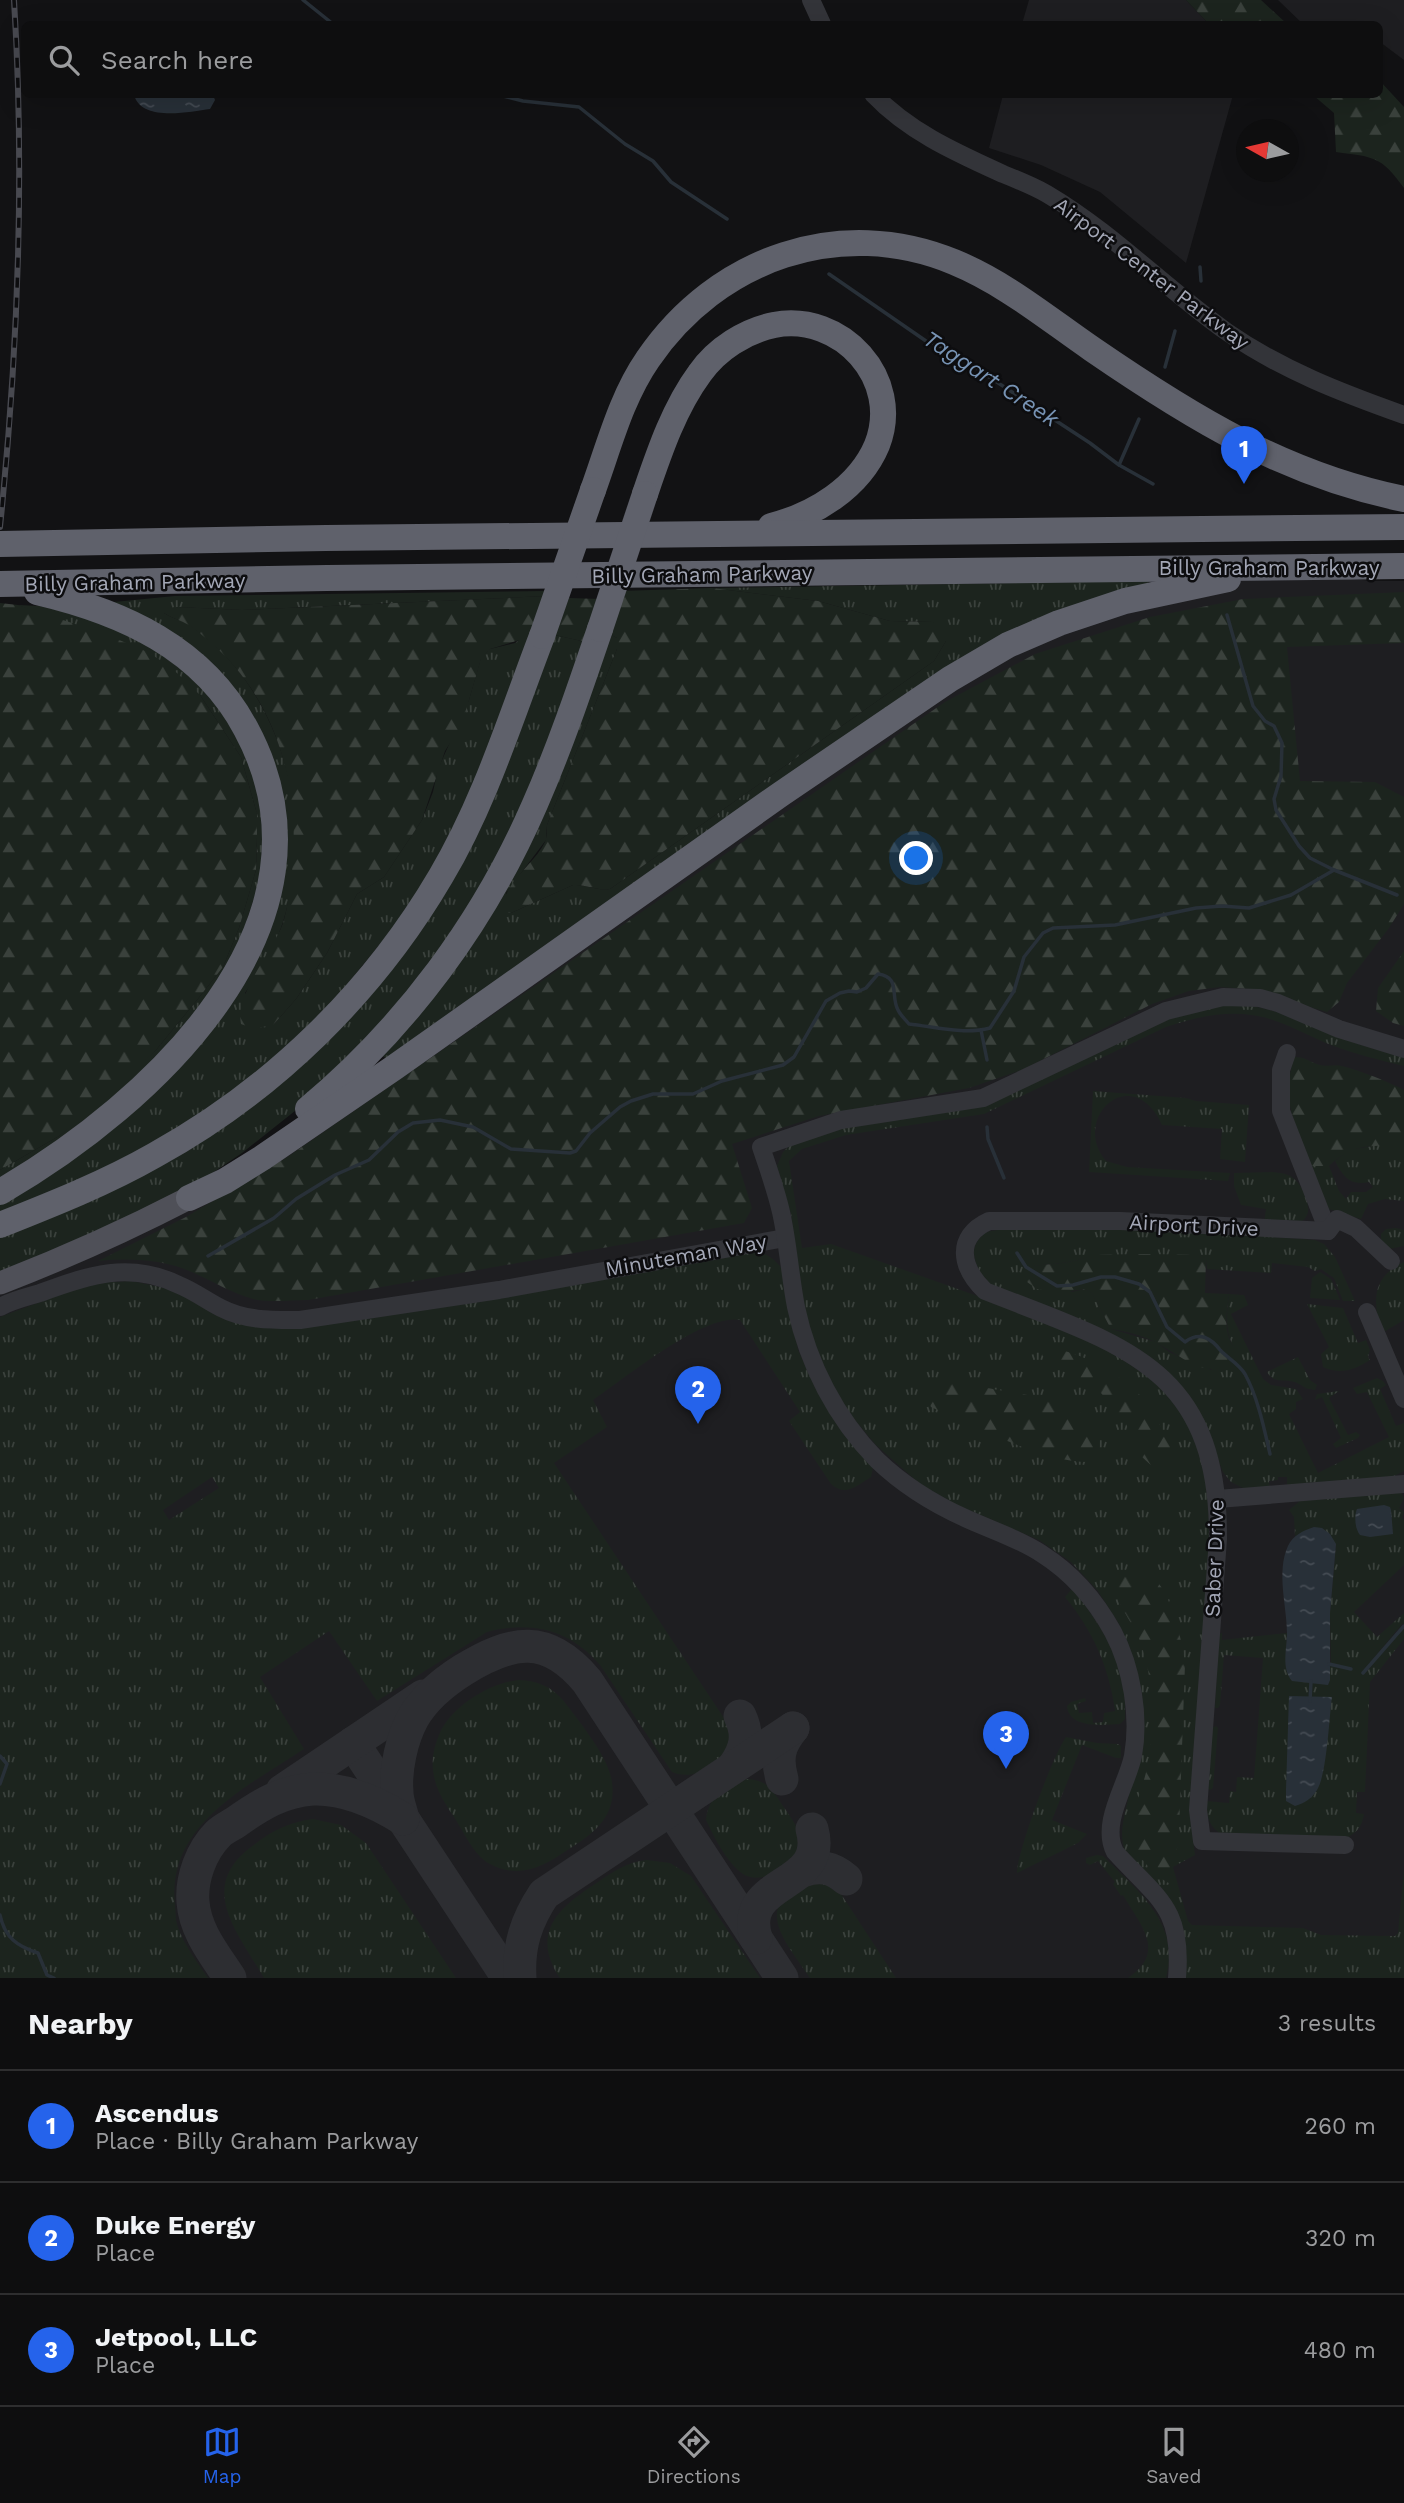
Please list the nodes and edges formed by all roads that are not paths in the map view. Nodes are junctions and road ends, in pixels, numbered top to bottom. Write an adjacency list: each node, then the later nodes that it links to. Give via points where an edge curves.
1 (811, 0): 2 (street)
2 (821, 21)
3 (878, 98): 4 (street, Airport Center Parkway, via 917,131 1045,192 1101,229 1226,331 1265,355 1306,378)
4 (1404, 415)
5 (1404, 499): 15 (highway, bridge, via 1293,465 1207,424 1014,294 956,263 911,248 863,242 833,244 776,257 734,277 708,294 667,333 633,385 477,805 410,926 360,989 284,1065 209,1122 102,1182)
6 (1404, 527): 7 (highway, Billy Graham Parkway)
7 (738, 534): 8 (highway, Billy Graham Parkway); 14 (highway, bridge, via 796,519 839,494 867,464 877,445 883,414 876,379 856,349 825,329 795,323 764,327 739,338 714,357 689,390 645,494 555,757 494,887 446,961 356,1066 284,1130)
8 (0, 544)
9 (1393, 566): 10 (highway, Billy Graham Parkway); 14 (highway, via 1221,580 1153,594 1059,623 1008,645 917,700 395,1068 225,1181)
10 (1, 584): 13 (highway, via 103,610 152,633 198,667 227,699 252,740 267,783 275,833 272,882 259,929 218,1001 176,1054 107,1120 69,1150)
11 (1404, 1049): 18 (street, Minuteman Way, via 1260,998 1223,997 1166,1011 983,1098 841,1120 753,1149 775,1190)
12 (1287, 1053): 17 (street, via 1281,1070 1281,1111)
13 (0, 1192)
14 (189, 1198): 20 (main road, via 124,1232)
15 (0, 1224)
16 (977, 1227): 17 (street, Airport Drive, via 989,1221 1120,1221); 25 (street, Saber Drive, via 968,1236 966,1263 985,1291 1105,1338 1141,1360 1178,1396 1199,1429)
17 (1328, 1231): 19 (street, Airport Drive, via 1337,1219 1347,1223)
18 (785, 1238): 21 (street, Minuteman Way, via 499,1290 300,1320 245,1318 178,1284 142,1273 104,1272); 27 (street, via 798,1316 812,1359 831,1398 862,1443 918,1492 1058,1565 1090,1596 1114,1635 1130,1679 1135,1734 1128,1775 1112,1821 1111,1844 1171,1916 1177,1936)
19 (1391, 1261)
20 (0, 1283)
21 (0, 1307)
22 (1367, 1312): 23 (street)
23 (1404, 1399)
24 (1404, 1484): 25 (street)
25 (1218, 1499): 26 (street, Saber Drive, via 1198,1810 1202,1841)
26 (1345, 1845)
27 (1177, 1978)

